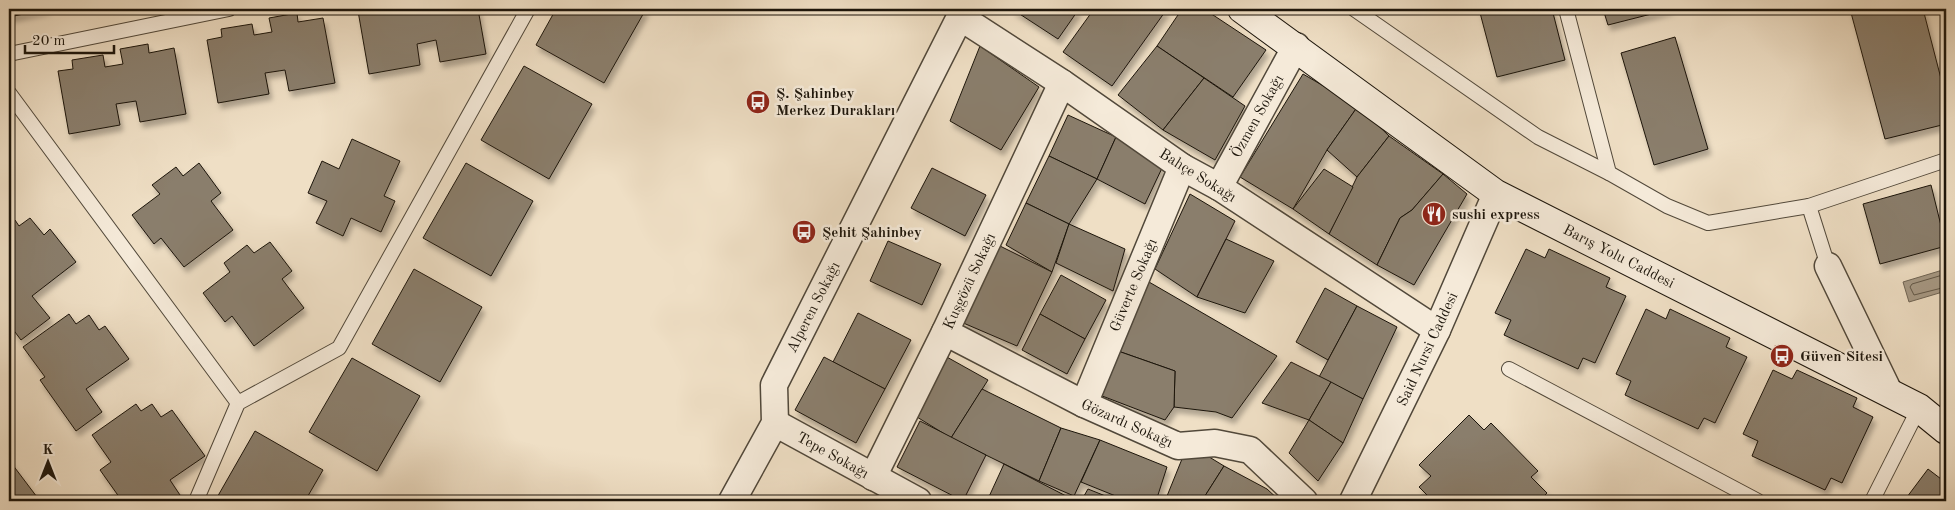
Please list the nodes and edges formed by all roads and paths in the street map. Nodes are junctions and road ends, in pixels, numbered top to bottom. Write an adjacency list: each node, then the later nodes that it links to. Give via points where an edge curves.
1 (229, 9): 8 (lane)
2 (528, 9): 22 (lane, via 339,348)
3 (1242, 9): 7 (main road, Barış Yolu Caddesi)
4 (1354, 9): 13 (lane, via 1538,136)
5 (1566, 9): 13 (lane)
6 (962, 13): 9 (street, Bahçe Sokağı); 25 (street, Alperen Sokağı, via 774,385)
7 (1296, 46): 14 (street, Özmen Sokağı); 15 (main road, Barış Yolu Caddesi)
8 (9, 54)
9 (1062, 84): 12 (street, Bahçe Sokağı); 19 (street, Kuşgözü Sokağı)
10 (9, 93): 22 (lane)
11 (1946, 160): 16 (lane)
12 (1182, 167): 14 (street, Bahçe Sokağı); 23 (street, Güverte Sokağı)
13 (1608, 173): 16 (lane, via 1668,206 1708,223)
14 (1219, 186): 18 (street, Bahçe Sokağı)
15 (1496, 194): 18 (street, Said Nursi Caddesi); 21 (main road, Barış Yolu Caddesi)
16 (1809, 206): 17 (lane)
17 (1828, 266): 21 (street)
18 (1437, 330): 32 (street, Said Nursi Caddesi)
19 (945, 332): 23 (street, Gözardı Sokağı); 27 (street, Kuşgözü Sokağı)
20 (1509, 369): 33 (lane)
21 (1888, 392): 24 (main road, Barış Yolu Caddesi)
22 (238, 403): 28 (lane)
23 (1084, 404): 31 (street, Gözardı Sokağı, via 1178,446 1215,443 1250,450)
24 (1918, 408): 26 (main road, Barış Yolu Caddesi); 34 (lane)
25 (775, 424): 27 (street, Tepe Sokağı); 29 (street)
26 (1946, 430)
27 (873, 478): 30 (street, Tepe Sokağı)
28 (196, 501)
29 (732, 501)
30 (918, 501)
31 (1304, 501)
32 (1354, 501)
33 (1758, 501)
34 (1872, 501)

